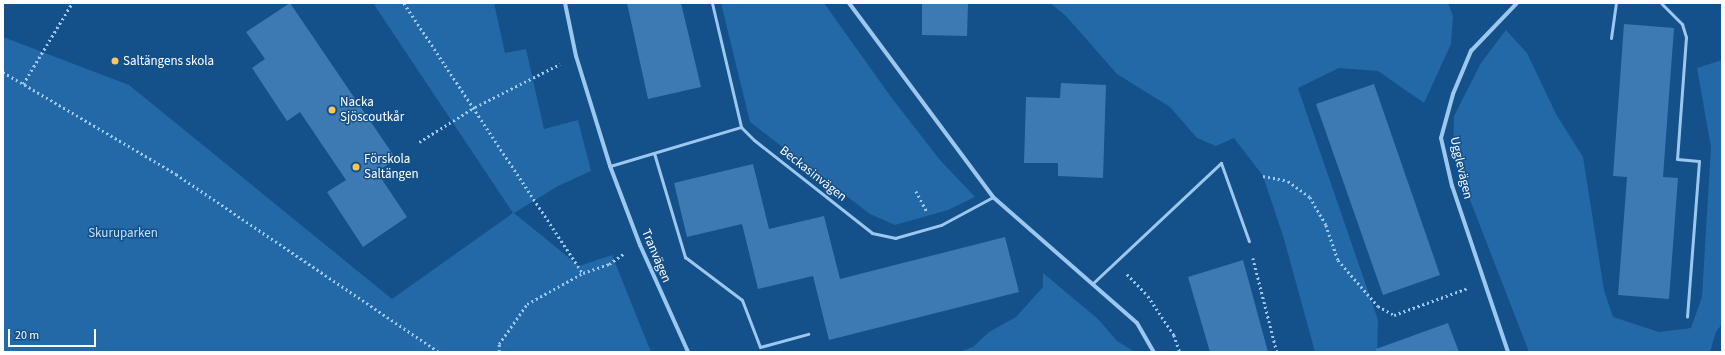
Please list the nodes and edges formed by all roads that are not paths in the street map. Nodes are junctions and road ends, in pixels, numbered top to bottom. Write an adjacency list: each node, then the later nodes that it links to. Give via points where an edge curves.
1 (565, 3): 10 (street, Tranvägen, via 576,56)
2 (712, 3): 8 (lane)
3 (849, 3): 11 (street)
4 (1517, 3): 18 (street, Ugglevägen, via 1471,51 1453,94 1441,138 1452,186)
5 (1616, 3): 7 (lane)
6 (1661, 3): 14 (lane, via 1682,24 1686,37 1677,159 1699,161)
7 (1611, 38)
8 (741, 127): 9 (lane); 11 (lane, Beckasinvägen, via 872,233 895,238 934,227)
9 (654, 153): 10 (lane); 15 (lane, via 685,257 742,300 760,347)
10 (610, 166): 16 (street, Tranvägen, via 640,245)
11 (993, 197): 13 (street)
12 (1249, 241): 13 (lane, via 1221,163)
13 (1092, 284): 17 (street, via 1137,323)
14 (1687, 317)
15 (808, 334)
16 (688, 352)
17 (1154, 352)
18 (1508, 352)

